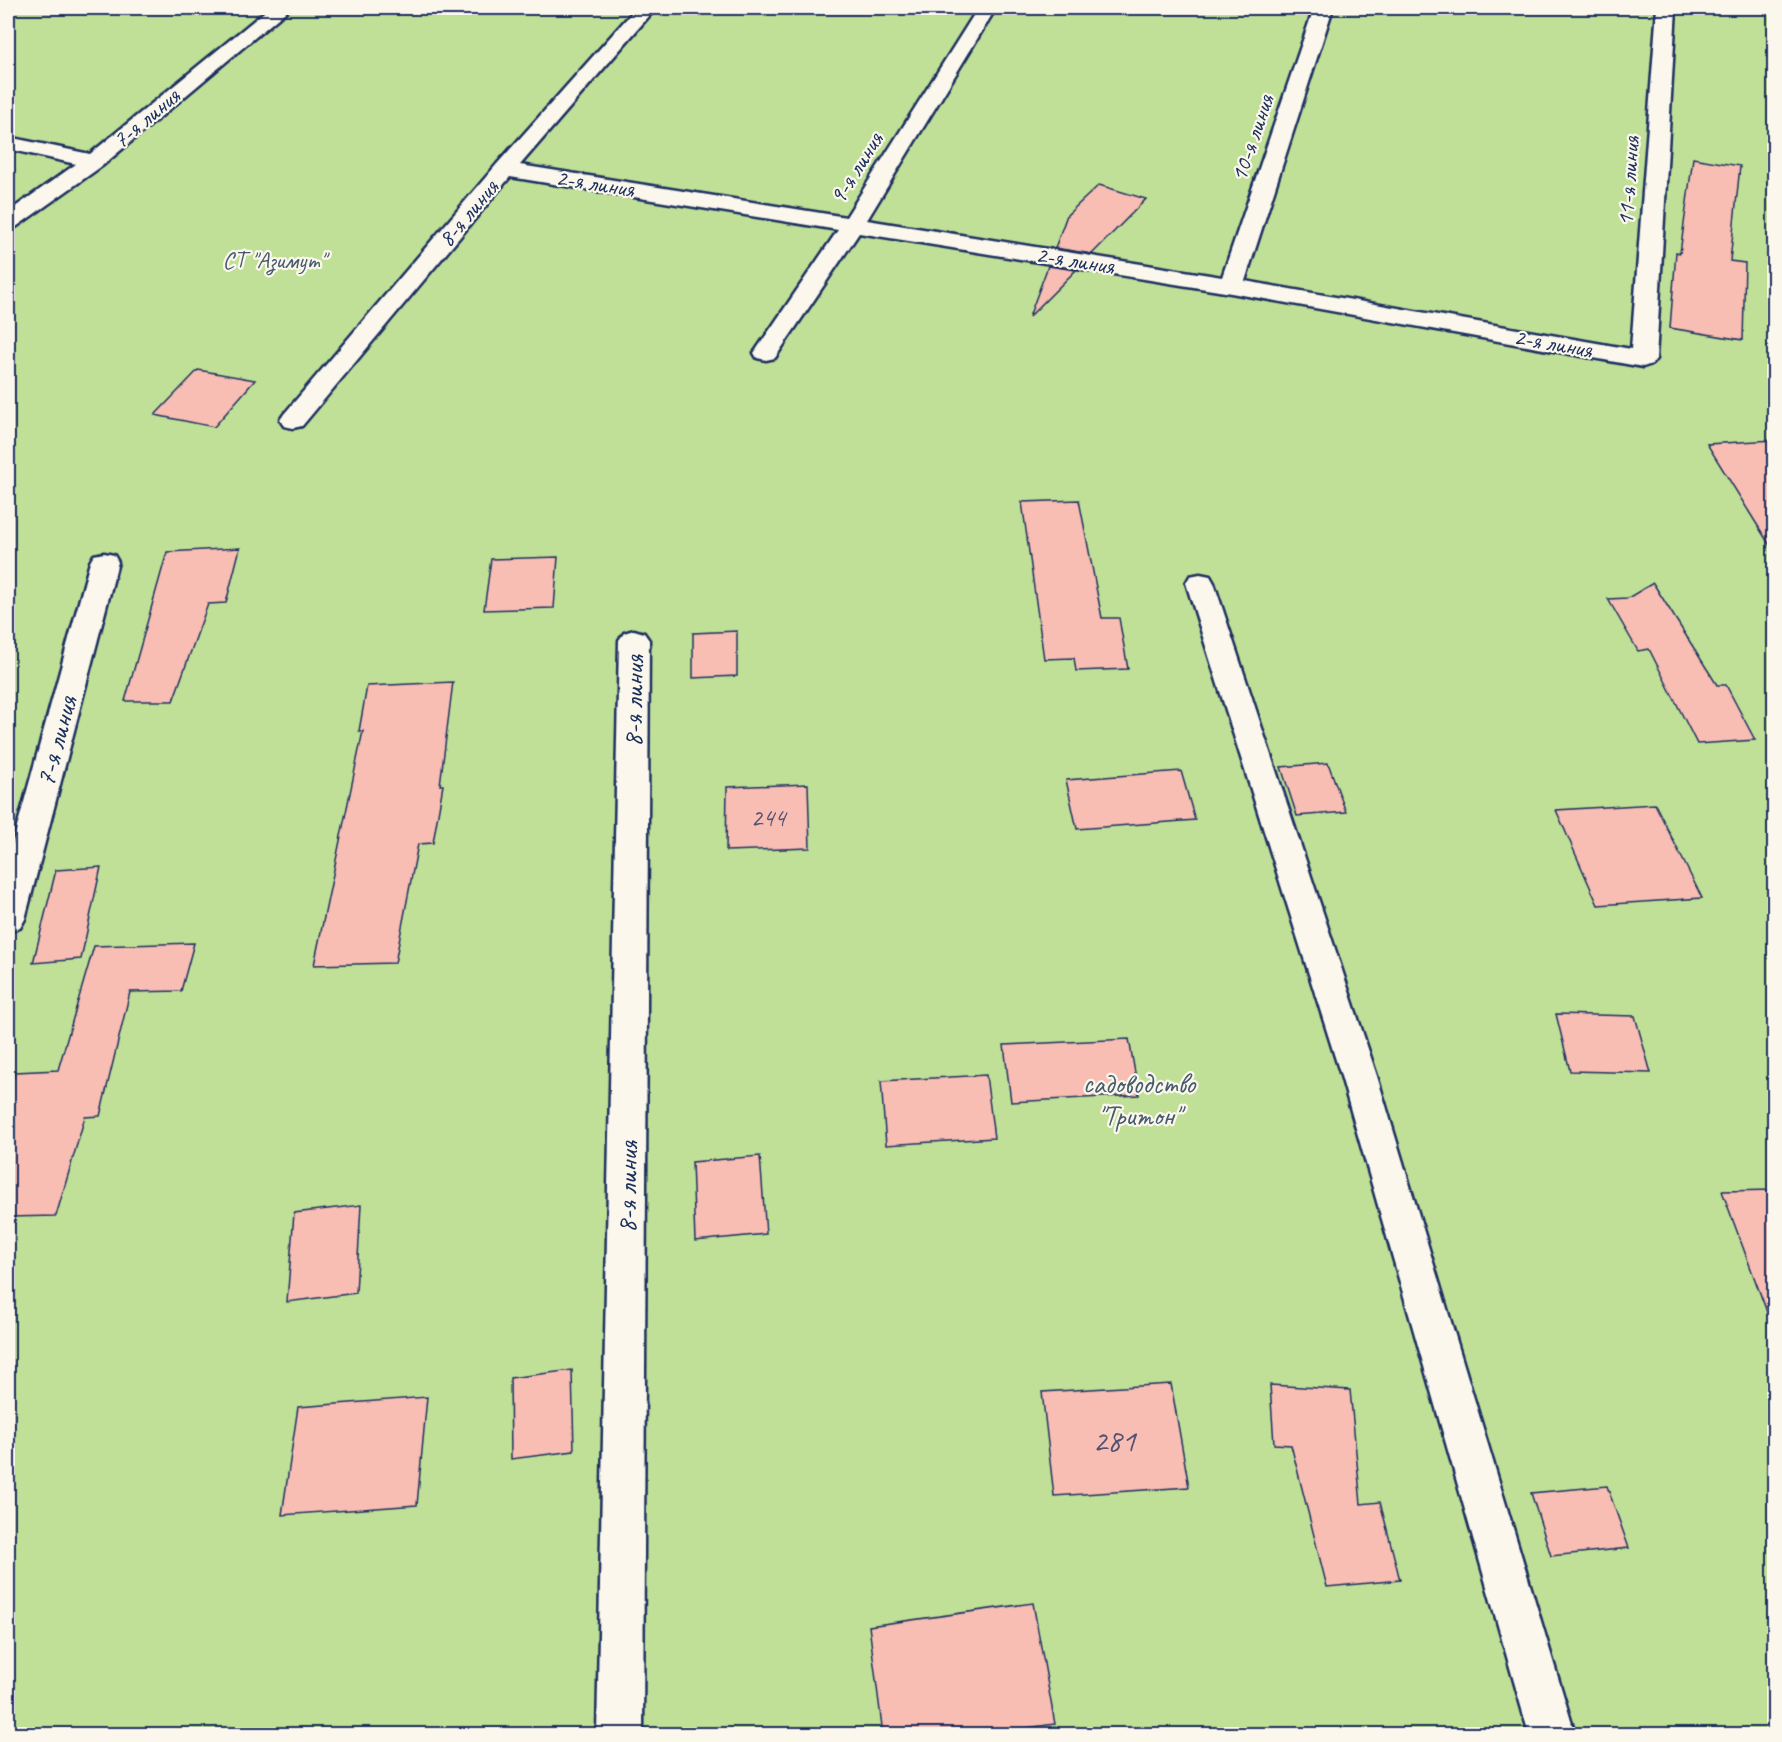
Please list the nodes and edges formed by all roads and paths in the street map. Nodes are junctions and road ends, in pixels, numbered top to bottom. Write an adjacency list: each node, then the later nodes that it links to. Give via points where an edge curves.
1 (280, 8): 7 (street, 7-я линия)
2 (646, 8): 8 (street, 8-я линия)
3 (987, 8): 10 (street, 9-я линия)
4 (1324, 8): 11 (street, 10-я линия)
5 (1667, 8): 13 (street, 11-я линия)
6 (8, 143): 7 (street)
7 (94, 161): 9 (street, 7-я линия)
8 (505, 169): 10 (street, 2-я линия); 14 (street, 8-я линия)
9 (8, 222)
10 (853, 224): 11 (street, 2-я линия); 12 (street, 9-я линия)
11 (1231, 286): 13 (street, 2-я линия)
12 (766, 353)
13 (1643, 359)
14 (293, 420)
15 (104, 562): 18 (street, 7-я линия)
16 (1200, 583): 20 (street, via 1359,1076)
17 (634, 640): 19 (street, 8-я линия)
18 (8, 919)
19 (620, 1734)
20 (1552, 1734)

